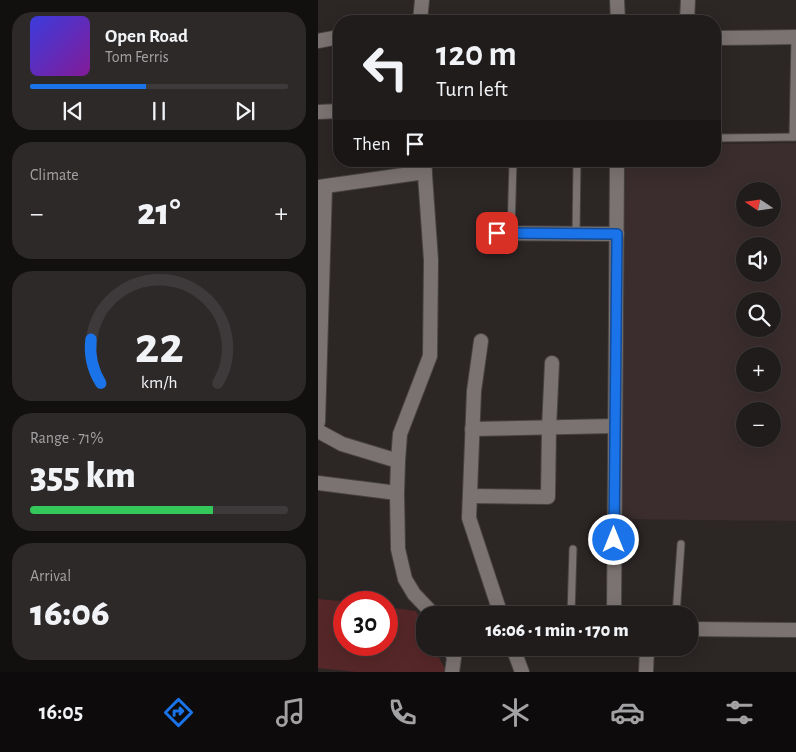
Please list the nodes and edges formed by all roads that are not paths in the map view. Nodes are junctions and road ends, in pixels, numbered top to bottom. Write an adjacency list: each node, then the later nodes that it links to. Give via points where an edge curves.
1 (617, 0): 3 (street)
2 (688, 0): 4 (street)
3 (618, 15)
4 (687, 15)
5 (796, 37): 7 (street); 11 (lane)
6 (333, 38): 8 (street)
7 (721, 38)
8 (318, 41)
9 (333, 111): 10 (street)
10 (318, 112)
11 (795, 137): 12 (lane)
12 (721, 138)
13 (425, 167): 17 (street); 30 (street, via 431,260 430,356 400,434)
14 (513, 167): 19 (lane)
15 (577, 167): 20 (lane)
16 (618, 167): 21 (street)
17 (321, 187): 22 (street)
18 (484, 233): 19 (street)
19 (511, 233): 20 (street)
20 (576, 234): 21 (street)
21 (617, 234): 26 (street)
22 (320, 309): 25 (street)
23 (481, 341): 28 (street)
24 (552, 362): 27 (street)
25 (318, 422)
26 (615, 426): 27 (street); 39 (street)
27 (549, 428): 28 (street); 33 (street, via 548,497)
28 (472, 429): 33 (street)
29 (318, 431): 30 (street, via 342,444)
30 (398, 461): 32 (street)
31 (318, 483): 32 (street)
32 (397, 493): 36 (street, via 398,549 405,579)
33 (470, 496): 37 (street, via 469,518)
34 (681, 544): 40 (lane)
35 (573, 549): 38 (lane)
36 (425, 606)
37 (498, 606)
38 (571, 606)
39 (614, 606)
40 (677, 606)
41 (698, 629): 42 (street)
42 (796, 630)
43 (453, 656): 46 (street)
44 (516, 656): 47 (street)
45 (647, 656): 48 (street)
46 (452, 672)
47 (522, 672)
48 (646, 672)

